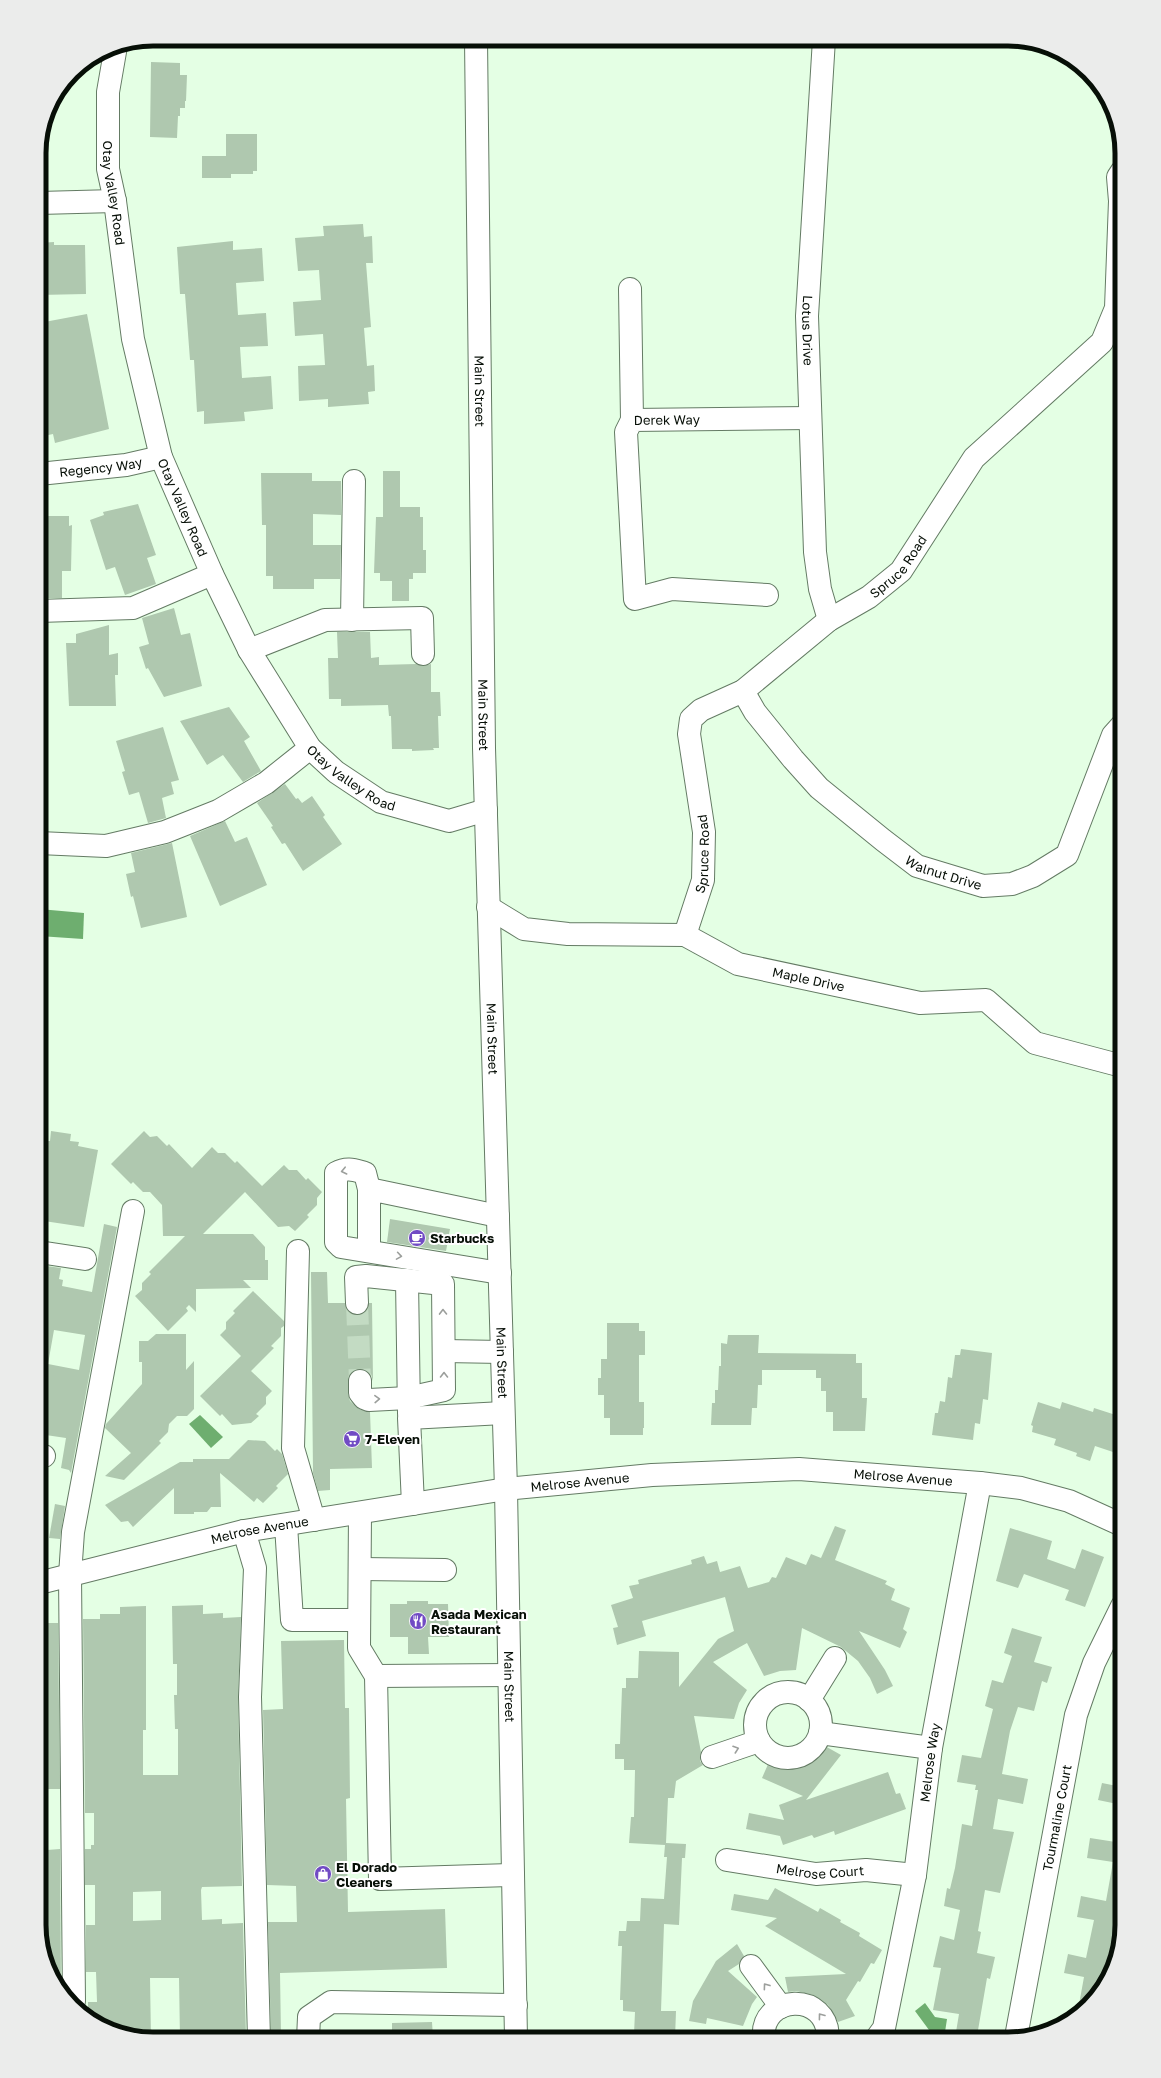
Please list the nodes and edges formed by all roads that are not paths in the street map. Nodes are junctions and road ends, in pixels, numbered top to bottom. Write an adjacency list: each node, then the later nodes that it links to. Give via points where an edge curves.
1 (476, 46): 23 (street, Main Street)
2 (824, 46): 8 (street, Lotus Drive, via 807,316)
3 (115, 53): 4 (street, Otay Valley Road, via 108,92 108,169)
4 (114, 201): 5 (street); 10 (street, Otay Valley Road, via 134,339)
5 (46, 203)
6 (630, 289): 9 (street)
7 (1115, 310): 17 (street, Spruce Road, via 1102,342 974,458 901,571 869,597)
8 (810, 418): 9 (street, Derek Way); 17 (street, Lotus Drive, via 815,552 820,588)
9 (632, 420): 14 (street, Derek Way, via 626,432 635,599 672,589)
10 (161, 457): 11 (street, Regency Way, via 126,465); 13 (street, Otay Valley Road)
11 (46, 473)
12 (354, 481): 16 (street)
13 (212, 574): 15 (street, via 133,608); 18 (street, Otay Valley Road)
14 (767, 595)
15 (46, 611)
16 (352, 620): 18 (street, via 325,620); 19 (street, via 422,618)
17 (829, 620): 20 (street, Spruce Road)
18 (249, 650): 22 (street, Otay Valley Road)
19 (423, 654)
20 (743, 691): 21 (street, Walnut Drive, via 755,712 819,788 883,840 917,866 983,886 1012,884 1032,876 1067,854); 26 (street, Spruce Road, via 701,710 691,719 689,734 704,832 702,880)
21 (1115, 733)
22 (310, 748): 23 (street, Otay Valley Road, via 336,772 381,802 449,821); 24 (street, via 266,783 218,811 165,832 106,846)
23 (486, 810): 25 (street, Main Street)
24 (46, 843)
25 (488, 907): 26 (street, Maple Drive, via 524,929 568,934); 30 (street, Main Street)
26 (685, 935): 27 (street, Maple Drive, via 738,964 920,1003 986,1000 1035,1043)
27 (1115, 1064)
28 (369, 1189): 30 (street); 32 (street); 32 (street, one-way to 32, via 365,1173 352,1169 343,1169 336,1173 336,1242 341,1247)
29 (133, 1211): 53 (street, via 73,1532)
30 (498, 1216): 35 (street, Main Street)
31 (298, 1251): 47 (street, via 293,1448)
32 (369, 1251): 35 (street, one-way to 35)
33 (46, 1253): 34 (street)
34 (85, 1259)
35 (500, 1273): 39 (street, Main Street)
36 (407, 1280): 37 (street, via 356,1277); 38 (street, one-way to 36, via 443,1284); 41 (street)
37 (357, 1303)
38 (444, 1351): 39 (street); 41 (street, one-way to 38, via 444,1390)
39 (502, 1352): 42 (street, Main Street)
40 (360, 1381): 41 (street, one-way to 41, via 360,1393 364,1398)
41 (408, 1408): 42 (street); 45 (street)
42 (504, 1413): 44 (street, Main Street)
43 (980, 1483): 44 (street, Melrose Avenue, via 799,1469 652,1475); 48 (street, Melrose Avenue, via 1021,1488 1069,1501); 63 (street, Melrose Way)
44 (506, 1489): 45 (street, Melrose Avenue); 58 (street, Main Street)
45 (413, 1504): 46 (street, Melrose Avenue)
46 (360, 1513): 47 (street, Melrose Avenue); 51 (street)
47 (314, 1520): 49 (street, Melrose Avenue)
48 (1115, 1522)
49 (286, 1524): 50 (street, Melrose Avenue); 55 (street, via 292,1620)
50 (244, 1531): 53 (street, Melrose Avenue); 72 (street, via 255,1568 250,1697)
51 (360, 1569): 52 (street); 55 (street)
52 (444, 1570)
53 (70, 1575): 54 (street, Melrose Avenue); 69 (street)
54 (46, 1581)
55 (359, 1620): 59 (street, via 359,1648)
56 (1115, 1620): 78 (street, Tourmaline Court, via 1094,1663 1076,1715)
57 (835, 1658): 60 (street)
58 (510, 1675): 59 (street); 66 (street, Main Street)
59 (376, 1676): 66 (street, via 380,1879)
60 (809, 1700): 61 (street, via 819,1715); 62 (street, via 791,1692 780,1693 763,1703 755,1722)
61 (820, 1733): 62 (street, via 816,1743 798,1757 776,1756 766,1750); 63 (street)
62 (759, 1741): 64 (street, one-way to 62)
63 (931, 1748): 67 (street, Melrose Way)
64 (712, 1757)
65 (726, 1860): 67 (street, Melrose Court, via 816,1874 866,1870)
66 (513, 1875): 70 (street, Main Street)
67 (914, 1875): 77 (street, Melrose Way, via 884,2028)
68 (751, 1966): 71 (street, one-way to 68)
69 (74, 1997)
70 (516, 2005): 73 (street, via 331,2002 308,2018); 74 (street, Main Street)
71 (781, 2006): 75 (street, via 772,2013 766,2023); 76 (street, one-way to 71, via 825,2022 811,2006 801,2003)
72 (259, 2032)
73 (308, 2032)
74 (516, 2032)
75 (765, 2032)
76 (827, 2032)
77 (881, 2032)
78 (1017, 2032)

